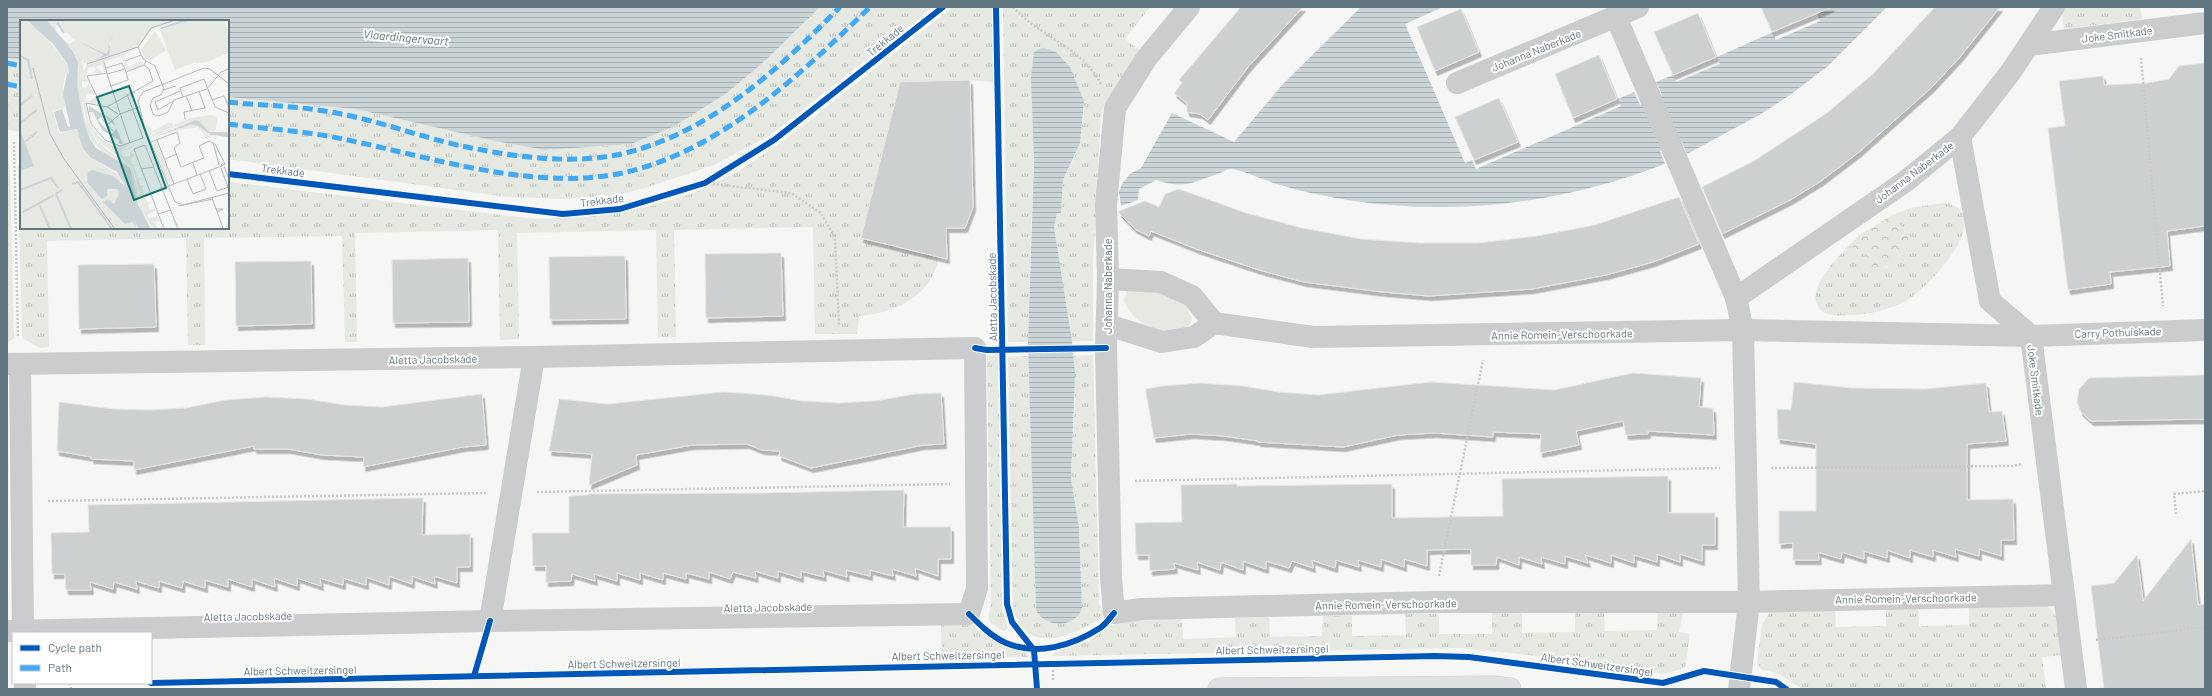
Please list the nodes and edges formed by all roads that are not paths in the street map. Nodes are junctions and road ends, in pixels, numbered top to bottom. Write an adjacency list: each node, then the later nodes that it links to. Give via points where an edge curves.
1 (1189, 7): 9 (street, Johanna Naberkade, via 1146,59 1115,108 1106,205)
2 (1638, 7): 4 (street, Johanna Naberkade)
3 (2054, 7): 6 (street, Johanna Naberkade)
4 (1616, 17): 7 (street, Johanna Naberkade); 10 (street)
5 (2205, 23): 6 (street, Joke Smitkade)
6 (2029, 45): 8 (street, Johanna Naberkade)
7 (1457, 82)
8 (1960, 137): 10 (street, Johanna Naberkade, via 1906,181); 15 (street, Joke Smitkade, via 1990,302)
9 (1108, 279): 11 (street, via 1161,282 1192,296); 12 (street, Johanna Naberkade)
10 (1736, 298): 13 (street)
11 (1214, 323): 12 (street, via 1194,337 1162,342); 13 (street, Annie Romein-Verschoorkade, via 1313,337)
12 (1108, 325): 20 (street, Johanna Naberkade, via 1106,348)
13 (1743, 330): 15 (street, Annie Romein-Verschoorkade); 19 (street)
14 (2205, 330): 15 (street, Carry Pothuiskade)
15 (2031, 336): 18 (street, Joke Smitkade)
16 (534, 357): 17 (street, Aletta Jacobskade); 21 (street); 21 (street, Aletta Jacobskade, via 975,348 977,588 969,614)
17 (13, 364): 22 (street, Aletta Jacobskade)
18 (2063, 595): 19 (street, Annie Romein-Verschoorkade); 26 (street, Joke Smitkade)
19 (1749, 602): 20 (street, Annie Romein-Verschoorkade, via 1434,602 1141,609); 25 (street)
20 (1114, 612)
21 (490, 621): 22 (street, Aletta Jacobskade)
22 (18, 631)
23 (1220, 689): 24 (street)
24 (1510, 689)
25 (1739, 689)
26 (2076, 689)

